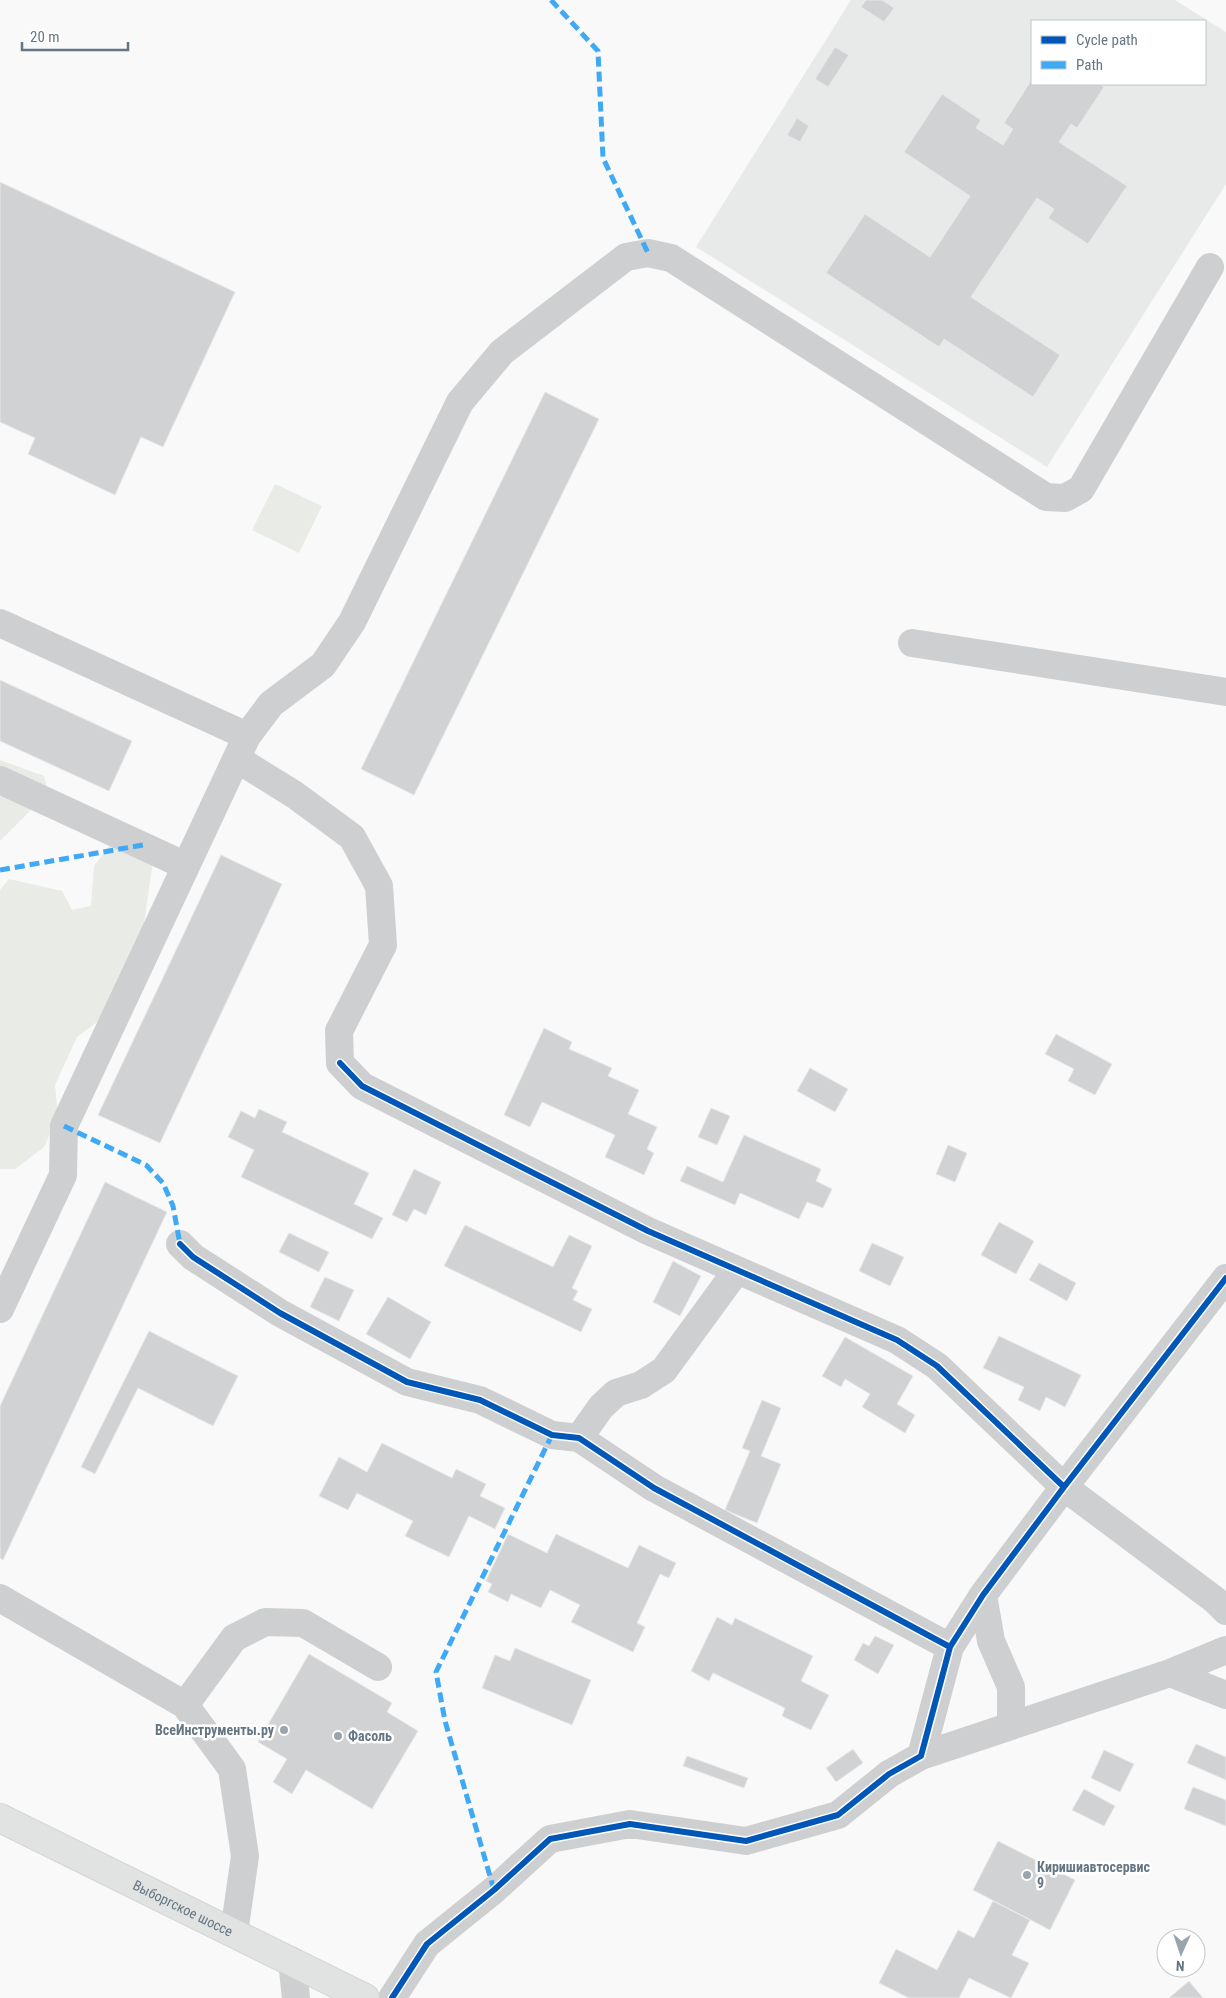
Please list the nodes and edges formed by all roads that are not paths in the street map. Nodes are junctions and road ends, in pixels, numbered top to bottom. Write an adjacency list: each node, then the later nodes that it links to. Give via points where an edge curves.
1 (1210, 267): 5 (street, via 1081,489 1064,498 1046,497 670,258 648,253 626,257 502,352 460,402 352,622 323,665 271,704)
2 (0, 623): 5 (street)
3 (912, 643): 4 (street)
4 (1226, 692)
5 (242, 748): 7 (street); 9 (street, via 295,796 352,837 379,886 383,944 339,1031 340,1063 362,1086 648,1231)
6 (0, 780): 7 (street)
7 (186, 866): 11 (street, via 64,1126 63,1175)
8 (180, 1244): 12 (street, via 193,1257 280,1313 406,1382 480,1400 552,1435)
9 (737, 1270): 12 (street, via 664,1370 641,1384 616,1393 601,1407); 13 (street, via 897,1340 937,1366)
10 (1226, 1278): 13 (street)
11 (0, 1309)
12 (579, 1438): 17 (street, via 654,1488)
13 (1064, 1487): 14 (street); 16 (street)
14 (983, 1595): 17 (street); 23 (street, via 991,1641 1011,1687)
15 (0, 1598): 22 (street)
16 (1226, 1611)
17 (950, 1647): 24 (street)
18 (1226, 1650): 20 (street)
19 (378, 1667): 22 (street, via 303,1623 265,1622 234,1638)
20 (1170, 1673): 21 (street); 23 (street)
21 (1226, 1695)
22 (185, 1705): 26 (street, via 232,1769 245,1856)
23 (1011, 1726): 24 (street)
24 (921, 1756): 30 (street, via 889,1774 838,1815 746,1841 630,1824 550,1839 427,1944)
25 (0, 1818): 26 (main road, Выборгское шоссе)
26 (234, 1933): 27 (main road, Выборгское шоссе)
27 (292, 1961): 28 (street); 29 (main road, Выборгское шоссе)
28 (296, 1998)
29 (364, 1998)
30 (392, 1998)

